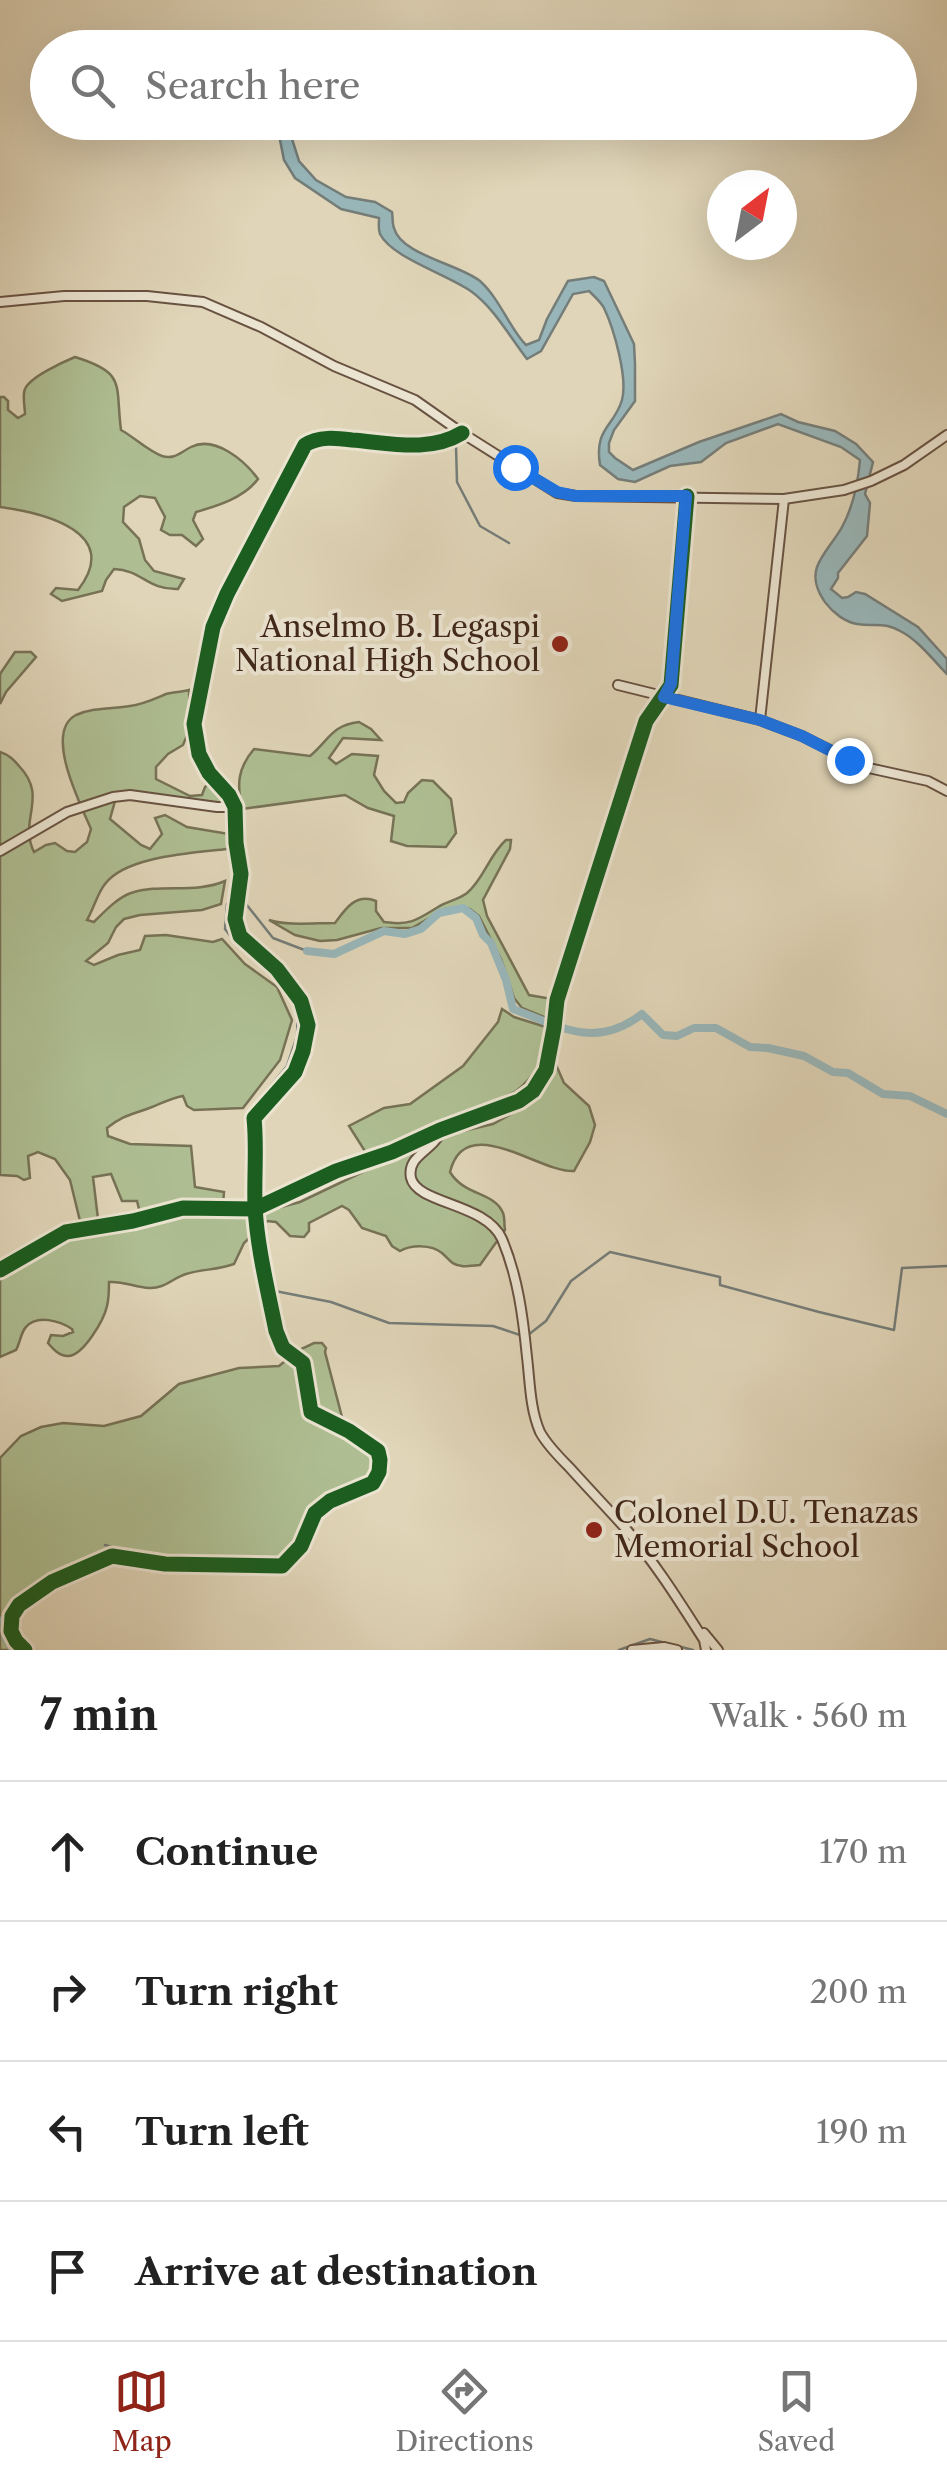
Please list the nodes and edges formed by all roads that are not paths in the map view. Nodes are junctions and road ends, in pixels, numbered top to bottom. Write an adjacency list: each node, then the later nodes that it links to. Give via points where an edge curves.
1 (0, 302): 2 (street, via 64,296 203,302 414,400)
2 (462, 433): 4 (street, via 557,492); 10 (street, via 420,446 340,438 305,444 213,627 194,724 198,754)
3 (947, 435): 5 (street, via 871,481)
4 (686, 496): 5 (street); 7 (street, via 671,684)
5 (784, 499): 8 (street)
6 (618, 686): 7 (street)
7 (664, 697): 8 (street); 12 (street, via 646,721 556,1000 546,1070 519,1101)
8 (760, 720): 9 (street, via 864,767)
9 (947, 791)
10 (236, 807): 11 (street, via 113,797 68,812); 13 (street, via 240,936 277,969 301,1001 308,1025 294,1072 254,1118)
11 (0, 850)
12 (440, 1130): 13 (street); 15 (street, via 414,1159 412,1185 477,1214 501,1236 521,1302 541,1434 657,1566)
13 (255, 1209): 14 (street, via 183,1208 66,1232); 16 (street, via 276,1332 283,1348 303,1363 311,1412 378,1452 379,1472 373,1483 315,1513 301,1546 282,1566 112,1556 52,1582 12,1616 12,1631)
14 (0, 1270)
15 (693, 1624): 19 (street); 20 (street)
16 (25, 1650)
17 (632, 1650): 18 (street)
18 (678, 1650)
19 (706, 1650)
20 (718, 1650)

